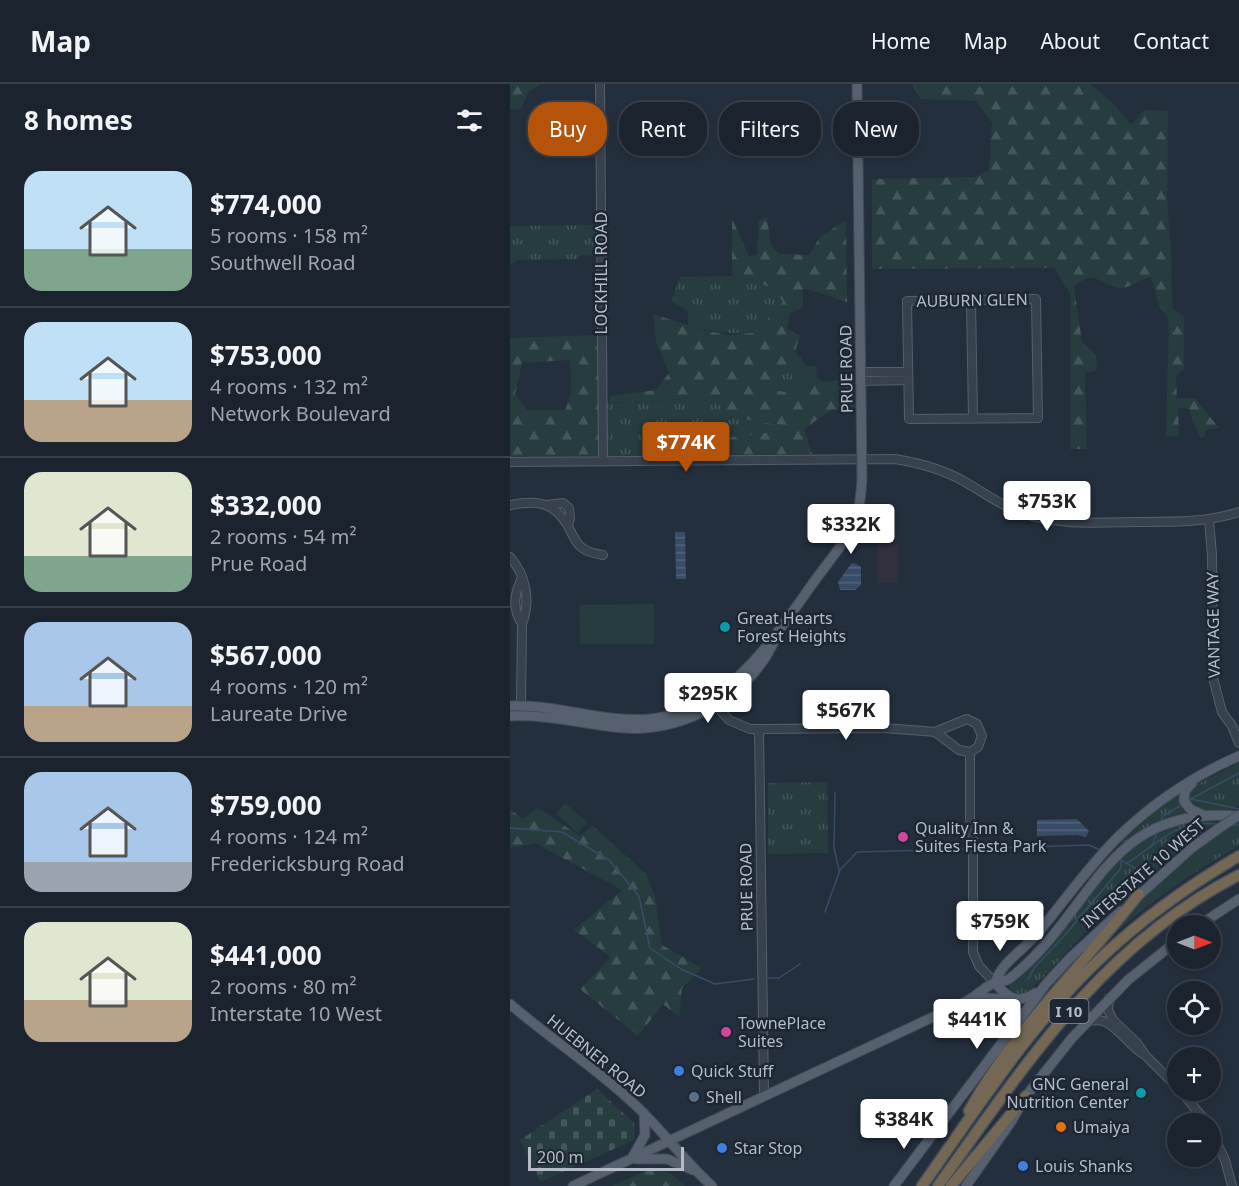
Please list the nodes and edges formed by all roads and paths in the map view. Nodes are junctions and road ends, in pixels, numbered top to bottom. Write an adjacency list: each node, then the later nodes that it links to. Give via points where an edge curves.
1 (600, 84): 8 (street, LOCKHILL ROAD)
2 (857, 84): 4 (main road, PRUE ROAD)
3 (971, 300): 5 (street, AUBURN GLEN, via 907,301); 6 (street); 6 (street, AUBURN GLEN, via 1036,299 1038,418)
4 (861, 376): 5 (street); 7 (main road, PRUE ROAD)
5 (908, 376): 6 (street, via 909,419)
6 (973, 419)
7 (862, 459): 8 (street); 12 (street, via 895,459 930,466 1015,510 1052,520); 19 (main road, PRUE ROAD, via 861,500 842,544 780,629)
8 (603, 461): 9 (street)
9 (510, 462)
10 (510, 506): 13 (street, via 530,502 547,505 561,515 580,546)
11 (1239, 512): 12 (street)
12 (1209, 520): 27 (street, VANTAGE WAY, via 1213,678 1222,712)
13 (603, 555)
14 (510, 557): 15 (street)
15 (522, 578): 16 (street); 17 (street)
16 (515, 595): 17 (street); 18 (street, via 515,612)
17 (526, 595): 18 (street, via 527,612)
18 (522, 624): 21 (street)
19 (713, 701): 24 (main road); 25 (main road, via 664,725); 26 (street, via 735,724)
20 (510, 706): 21 (main road)
21 (521, 706): 22 (main road); 23 (main road, via 529,711)
22 (510, 714): 23 (main road)
23 (570, 715): 24 (main road); 25 (main road)
24 (652, 719): 25 (main road)
25 (616, 727)
26 (759, 729): 28 (street, via 882,728); 51 (street, PRUE ROAD)
27 (1235, 729): 29 (street, VANTAGE WAY)
28 (934, 732): 30 (street, via 959,750); 30 (street, via 959,721 973,720 982,736 978,747)
29 (1239, 743)
30 (970, 752): 41 (street, via 973,952 979,966)
31 (1239, 756): 32 (main road)
32 (1200, 775): 33 (main road, via 1185,791 1184,801 1190,810); 41 (main road, via 1176,789 1118,838 1028,944 998,972)
33 (1204, 814): 34 (main road); 41 (main road, via 1151,830 1128,845 1111,860 1037,952 1006,981)
34 (1239, 816): 37 (main road, INTERSTATE 10 WEST, bridge, via 1192,847)
35 (1239, 856): 58 (highway, I 10, via 1158,908 1102,956 1028,1038)
36 (1239, 875): 65 (highway, I 10, via 1177,913 1086,992 1043,1041)
37 (1139, 894): 42 (main road, INTERSTATE 10 WEST); 58 (highway, via 998,1062)
38 (1239, 899): 39 (main road)
39 (1215, 915)
40 (1167, 949): 45 (main road)
41 (995, 983): 43 (main road); 44 (main road)
42 (1042, 988): 44 (main road, via 1026,999); 48 (main road, INTERSTATE 10 WEST)
43 (975, 997): 44 (main road); 51 (main road)
44 (1005, 998): 48 (main road)
45 (1109, 998): 47 (main road); 49 (street, via 1109,1015)
46 (510, 1004): 54 (main road, HUEBNER ROAD)
47 (1088, 1021): 49 (street, via 1109,1024); 52 (main road)
48 (1010, 1030): 63 (main road, INTERSTATE 10 WEST)
49 (1146, 1056): 50 (street)
50 (1167, 1077)
51 (764, 1096): 56 (main road)
52 (1026, 1096): 66 (highway); 67 (main road)
53 (1189, 1101): 55 (street)
54 (644, 1113): 56 (main road, HUEBNER ROAD); 59 (main road, via 645,1135)
55 (1199, 1113)
56 (670, 1142): 59 (main road); 60 (main road, HUEBNER ROAD)
57 (1221, 1151): 68 (street)
58 (945, 1153): 64 (highway, I 10)
59 (632, 1159): 60 (main road, via 667,1159); 61 (main road)
60 (696, 1171): 62 (main road, HUEBNER ROAD)
61 (573, 1186)
62 (712, 1186)
63 (894, 1186)
64 (922, 1186)
65 (938, 1186)
66 (951, 1186)
67 (966, 1186)
68 (1232, 1186)

